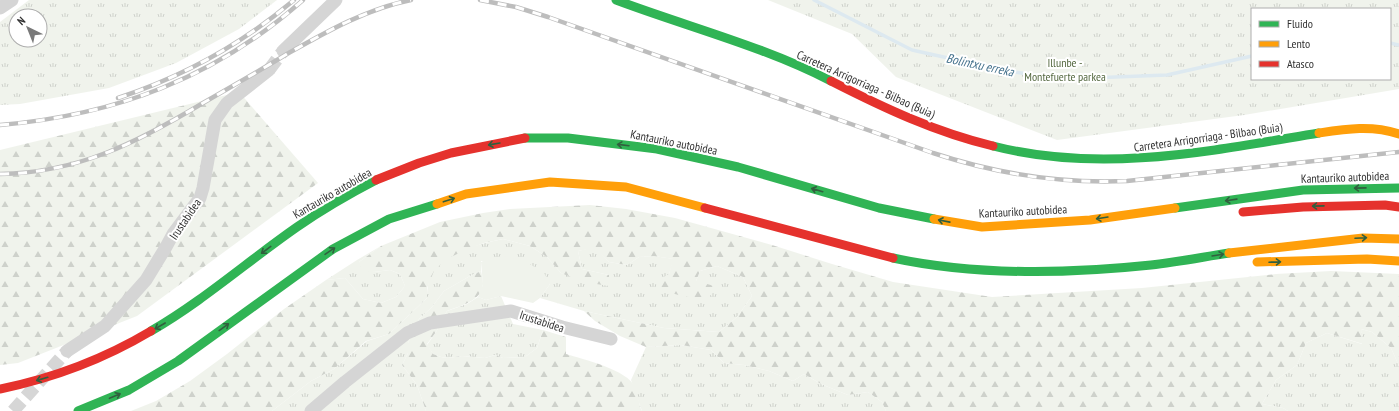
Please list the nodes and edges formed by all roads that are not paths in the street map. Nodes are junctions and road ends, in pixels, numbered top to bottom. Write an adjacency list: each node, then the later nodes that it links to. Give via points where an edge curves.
1 (12, 0): 4 (street)
2 (336, 0): 5 (street)
3 (616, 0): 7 (main road, Carretera Arrigorriaga - Bilbao (Buia), via 812,72 889,110 948,133 1037,156 1146,159 1344,129 1377,128)
4 (0, 8)
5 (283, 51)
6 (270, 70): 19 (street, Irustabidea, via 227,103 215,120 200,198 173,234 146,280 105,326)
7 (1396, 133)
8 (1399, 188): 11 (main road, Kantauriko autobidea, one-way to 11, via 1303,190 1090,220)
9 (1399, 207): 10 (main road, one-way to 10, via 1303,207)
10 (1232, 213)
11 (982, 227): 12 (main road); 20 (main road, Kantauriko autobidea, one-way to 20, via 879,208 738,167 657,149 568,138 526,138 451,153 376,180 297,227 184,311 117,351 72,371)
12 (1031, 233)
13 (1399, 239): 17 (main road, one-way to 13, via 1248,250 1363,238)
14 (1399, 261): 15 (main road, one-way to 14, via 1367,259)
15 (1251, 263)
16 (1217, 264): 17 (main road)
17 (1152, 265): 21 (main road, one-way to 17, via 129,390 178,361 333,249 389,219 466,194 550,182 626,187 895,258 957,268 1024,272 1082,271)
18 (611, 339): 22 (street, Irustabidea, via 511,311 430,323 407,333)
19 (67, 351)
20 (0, 388)
21 (78, 411)
22 (312, 411)

